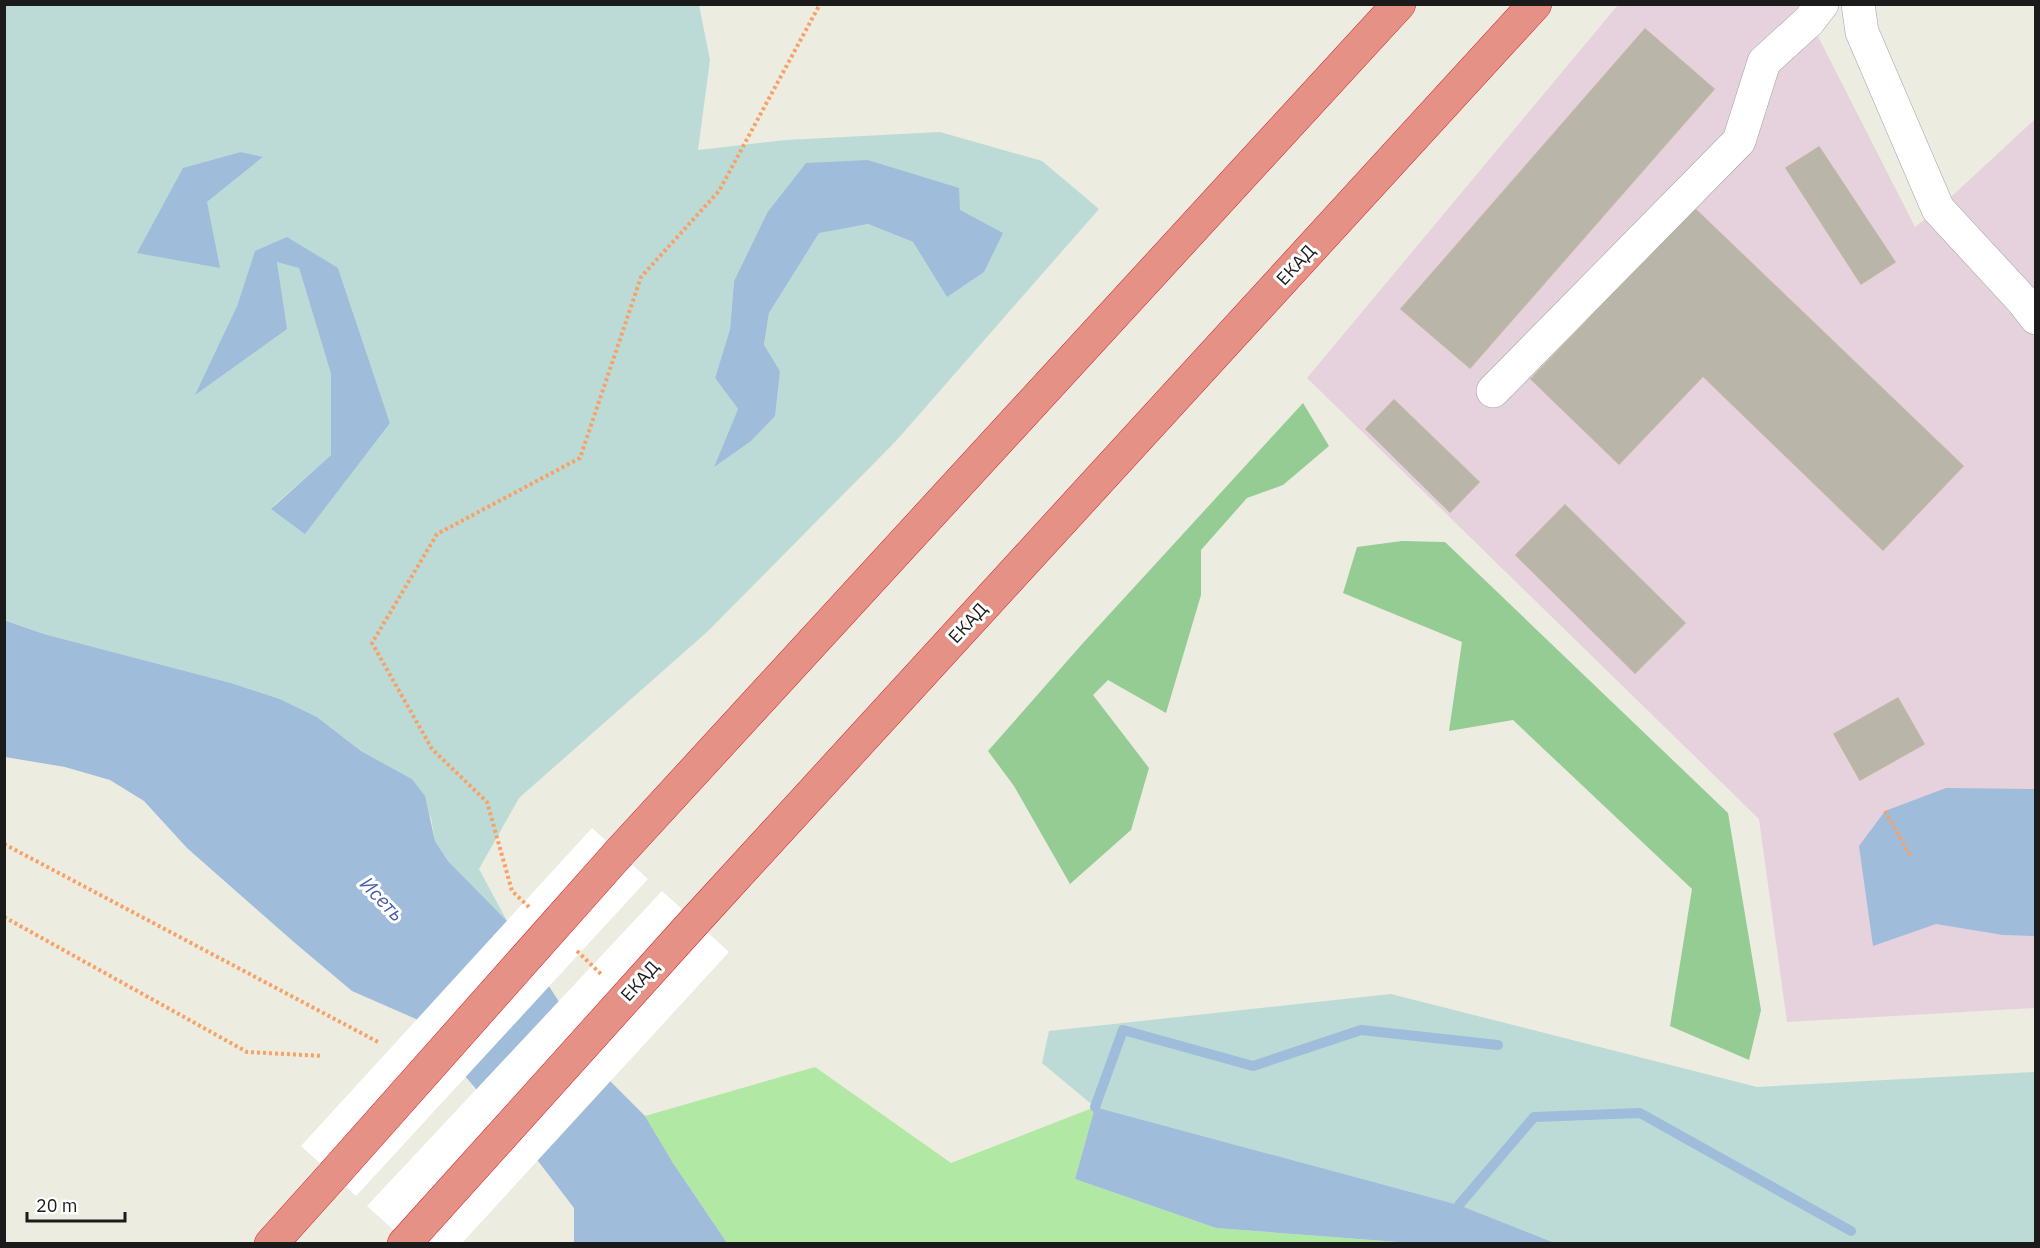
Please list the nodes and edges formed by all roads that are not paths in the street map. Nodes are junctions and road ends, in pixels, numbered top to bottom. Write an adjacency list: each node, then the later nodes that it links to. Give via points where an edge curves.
1 (1399, 4): 8 (highway, bridge, via 619,853)
2 (1535, 4): 7 (highway, ЕКАД)
3 (1822, 4): 6 (lane, via 1764,62 1739,141)
4 (1858, 4): 5 (lane, via 1862,33 1938,209)
5 (2031, 303)
6 (1493, 391)
7 (405, 1242)
8 (271, 1244)

